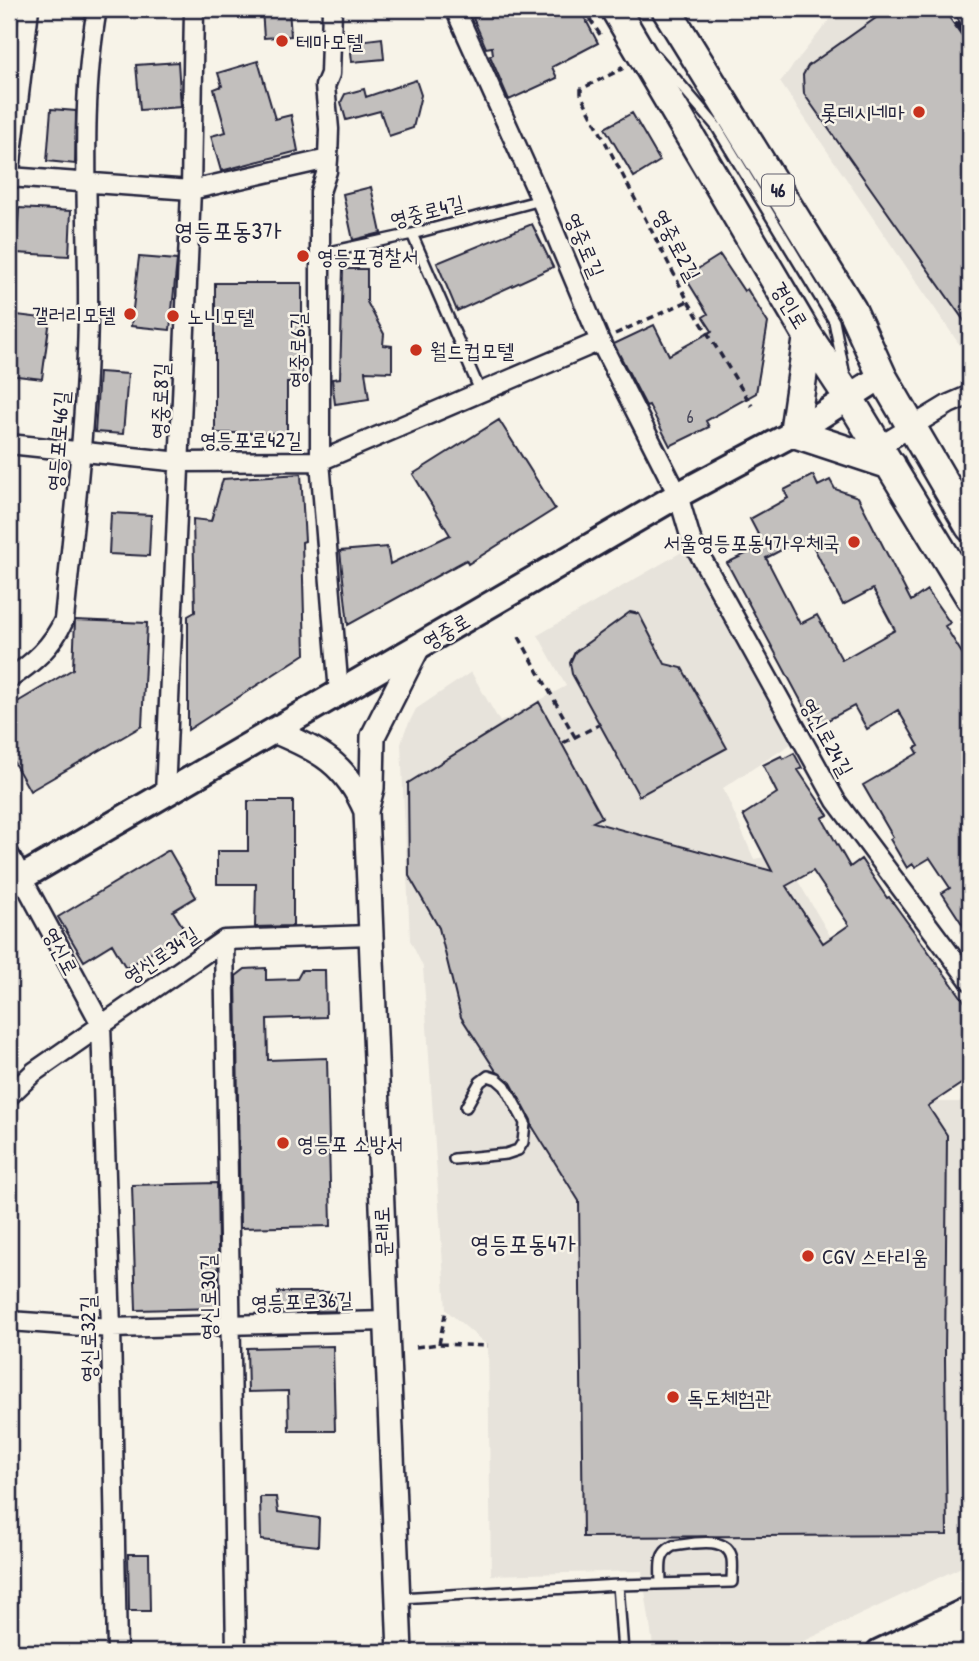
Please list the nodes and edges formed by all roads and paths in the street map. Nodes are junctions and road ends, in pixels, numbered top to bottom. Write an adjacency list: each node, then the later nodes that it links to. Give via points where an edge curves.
1 (29, 9): 12 (street)
2 (97, 9): 13 (street, 영등포로46길, via 90,55)
3 (194, 9): 14 (street, 영중로8길)
4 (332, 9): 11 (street, 영중로6길, via 330,74 325,86)
5 (583, 9): 9 (path)
6 (616, 9): 19 (main road, 경인로 / 46); 24 (lane, via 716,126 834,321)
7 (666, 9): 21 (main road, 46, via 852,310)
8 (461, 11): 15 (street, 영중로길)
9 (609, 49)
10 (615, 59): 18 (path, 영중로2길, via 622,69 582,89 581,95)
11 (328, 159): 14 (street); 17 (street, 영중로6길, via 320,192)
12 (9, 178): 13 (street)
13 (86, 183): 14 (street); 29 (street, 영등포로46길, via 88,313)
14 (191, 190): 32 (street, 영중로8길)
15 (541, 200): 16 (lane, 영중로4길); 20 (street, 영중로길)
16 (412, 234): 17 (lane, 영중로4길); 22 (lane)
17 (320, 254): 31 (street, 영중로6길)
18 (688, 301): 20 (path); 25 (path, 영중로2길)
19 (808, 336): 24 (main road, 경인로 / 46); 27 (main road)
20 (600, 341): 22 (street, 영등포로42길); 33 (street, 영중로길)
21 (882, 376): 24 (main road, 영중로); 26 (main road, 46)
22 (481, 393): 31 (street, 영등포로42길)
23 (970, 395): 26 (street)
24 (849, 398): 27 (main road, 영중로); 30 (main road, 경인로 / 46)
25 (752, 405)
26 (912, 426): 30 (street); 34 (main road, 46)
27 (794, 433): 30 (main road); 33 (main road, 영중로)
28 (9, 444): 29 (street, 영등포로42길)
29 (81, 453): 32 (street, 영등포로42길); 38 (street, 영등포로46길, via 64,620 48,646)
30 (884, 456): 35 (main road, 경인로 / 46)
31 (320, 461): 32 (street, 영등포로42길); 39 (street, 영중로6길)
32 (180, 462): 44 (street, 영중로8길)
33 (678, 495): 37 (main road, 영중로); 50 (street, 영신로24길, via 691,539 836,801)
34 (970, 527)
35 (970, 597)
36 (519, 637): 42 (path)
37 (418, 647): 39 (main road, 영중로); 45 (street, 문래로, via 373,736 372,789)
38 (9, 679)
39 (339, 693): 41 (main road, 영중로)
40 (599, 725): 42 (path)
41 (274, 731): 44 (main road, 영중로); 45 (street, 문래로, via 332,760 357,790)
42 (575, 737): 43 (path)
43 (563, 743)
44 (165, 794): 47 (main road, 영중로)
45 (366, 811): 48 (street, 문래로)
46 (9, 854): 47 (street, 영신로)
47 (15, 882): 51 (street, 영신로)
48 (370, 936): 49 (street, 영신로34길); 57 (street, 문래로)
49 (224, 940): 51 (street, 영신로34길); 58 (street, 영신로30길)
50 (970, 981)
51 (101, 1024): 52 (street, 영신로34길); 59 (street, 영신로32길)
52 (9, 1096)
53 (466, 1107): 54 (lane, via 480,1082 488,1076 497,1079 526,1129 518,1150)
54 (454, 1158)
55 (446, 1310): 60 (path)
56 (9, 1321): 59 (street, 영등포로36길)
57 (386, 1321): 58 (street, 영등포로36길); 65 (street, 문래로)
58 (231, 1325): 59 (street, 영등포로36길); 69 (street, 영신로30길)
59 (111, 1328): 68 (street, 영신로32길)
60 (439, 1344): 61 (path); 62 (path)
61 (488, 1346)
62 (416, 1347)
63 (661, 1584): 63 (lane, via 732,1581 732,1557 718,1543 673,1546 660,1558); 64 (lane)
64 (618, 1585): 65 (lane); 71 (lane)
65 (399, 1598): 70 (street, 문래로)
66 (970, 1609): 72 (main road)
67 (970, 1635): 73 (main road)
68 (117, 1652)
69 (236, 1652)
70 (400, 1652)
71 (623, 1652)
72 (879, 1652)
73 (933, 1652)

